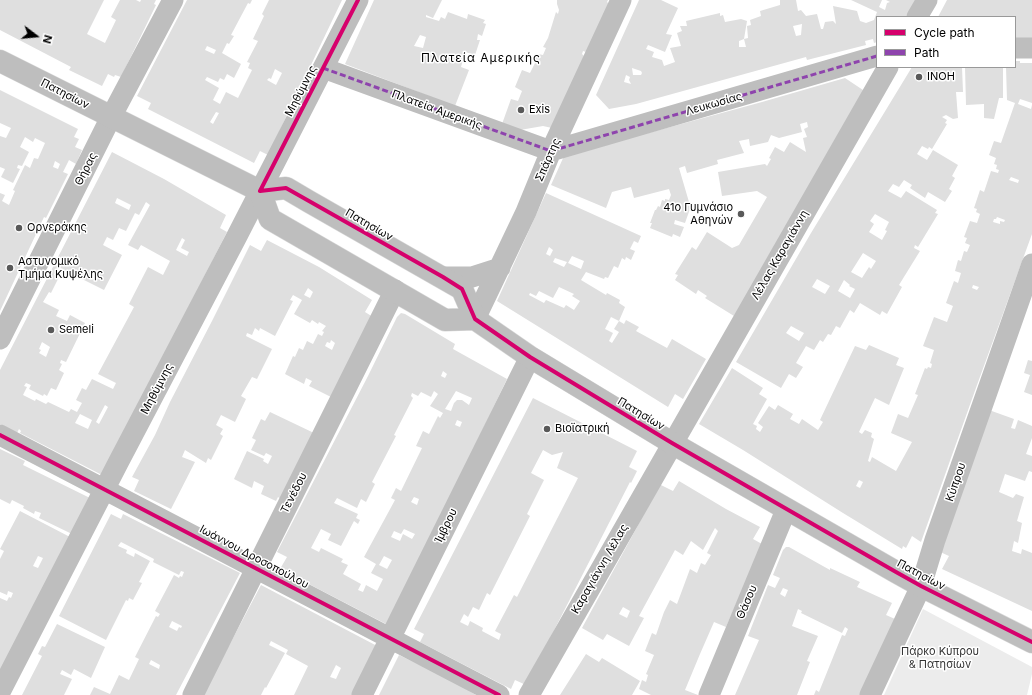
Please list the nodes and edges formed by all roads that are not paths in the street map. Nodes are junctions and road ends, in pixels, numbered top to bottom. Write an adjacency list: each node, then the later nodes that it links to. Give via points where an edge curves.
1 (173, 0): 12 (street, Θήρας)
2 (358, 0): 10 (street, Μηθύμνης)
3 (621, 0): 13 (street, Σπάρτης)
4 (926, 0): 5 (street)
5 (918, 16)
6 (1016, 48): 7 (street)
7 (1032, 48)
8 (876, 56): 13 (street, Λευκωσίας)
9 (0, 61): 12 (main road, Πατησίων)
10 (322, 68): 13 (street, Πλατεία Αμερικής); 14 (street, Μηθύμνης)
11 (887, 68): 23 (street, Λέλας Καραγιάννη)
12 (111, 117): 14 (main road, Πατησίων); 20 (street, Θήρας)
13 (552, 151): 16 (street, Σπάρτης)
14 (260, 191): 17 (main road, Πατησίων, via 286,188); 18 (main road, via 270,219); 24 (street, Μηθύμνης)
15 (1032, 264): 27 (street, Κύπρου)
16 (500, 268): 17 (street, via 472,277); 19 (street, Σπάρτης)
17 (443, 278): 19 (main road, Πατησίων, via 462,289)
18 (395, 290): 19 (main road, via 445,320); 26 (street, Τενέδου)
19 (475, 319): 21 (main road, Πατησίων)
20 (0, 339)
21 (530, 357): 23 (main road, Πατησίων); 28 (street, Ίμβρου)
22 (0, 436): 24 (street, Ιωάννου Δροσοπούλου)
23 (672, 443): 25 (main road, Πατησίων); 34 (street, Καραγιάννη Λέλας)
24 (104, 489): 26 (street, Ιωάννου Δροσοπούλου); 30 (street, Μηθύμνης)
25 (786, 510): 27 (main road, Πατησίων); 35 (street, Θάσου)
26 (256, 568): 28 (street, Ιωάννου Δροσοπούλου); 31 (street, Τενέδου)
27 (921, 586): 29 (main road, Πατησίων); 36 (street, Κύπρου)
28 (390, 638): 32 (street, Ίμβρου); 33 (street, Ιωάννου Δροσοπούλου)
29 (1032, 642)
30 (0, 692)
31 (193, 695)
32 (362, 695)
33 (499, 695)
34 (529, 695)
35 (708, 695)
36 (870, 695)

